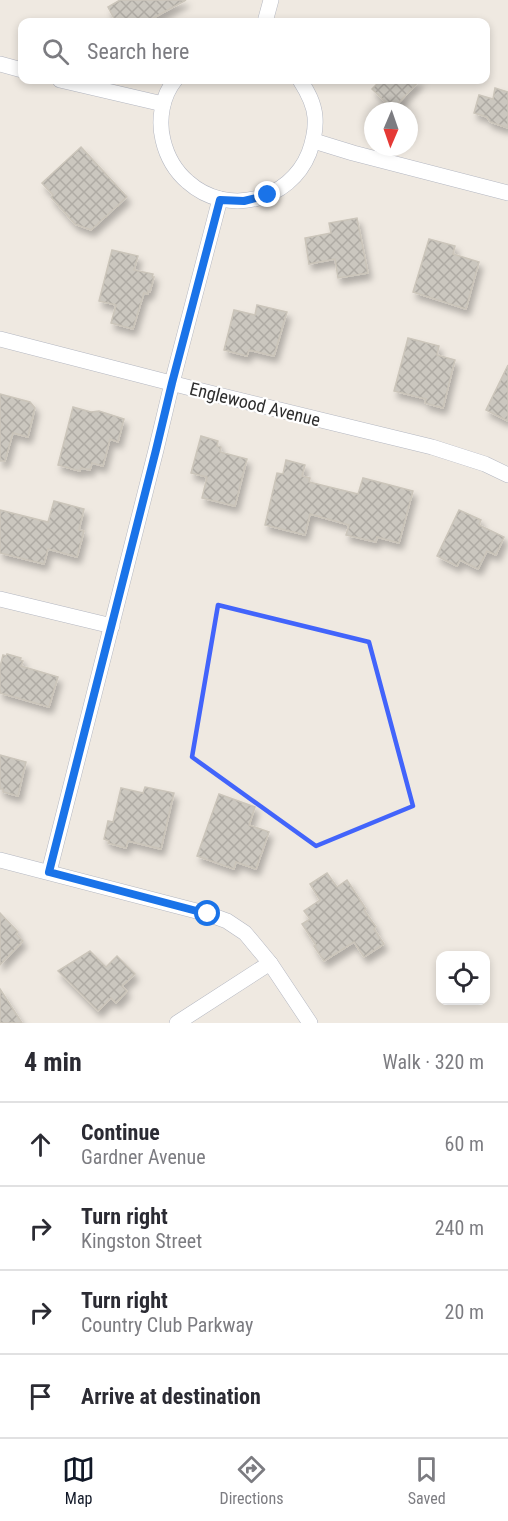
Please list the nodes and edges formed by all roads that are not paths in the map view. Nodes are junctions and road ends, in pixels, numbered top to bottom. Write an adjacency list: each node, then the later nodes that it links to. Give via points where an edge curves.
1 (271, 0): 2 (street)
2 (266, 18)
3 (0, 64): 4 (street)
4 (18, 69)
5 (77, 84): 8 (street)
6 (173, 84): 8 (street)
7 (303, 84): 9 (street, via 310,95 315,118)
8 (163, 104): 11 (street, via 160,128 166,152 178,174 197,190)
9 (314, 141): 10 (street); 11 (street, via 305,164 289,183 268,195 244,201)
10 (508, 193)
11 (220, 200): 13 (street)
12 (0, 339): 13 (street, Englewood Avenue)
13 (172, 383): 14 (street, Englewood Avenue, via 432,447); 16 (street)
14 (508, 475)
15 (0, 599): 16 (street)
16 (112, 626): 18 (street)
17 (0, 860): 18 (street)
18 (49, 872): 19 (street, via 228,921 245,933)
19 (270, 963): 20 (street); 21 (street)
20 (177, 1023)
21 (310, 1023)

